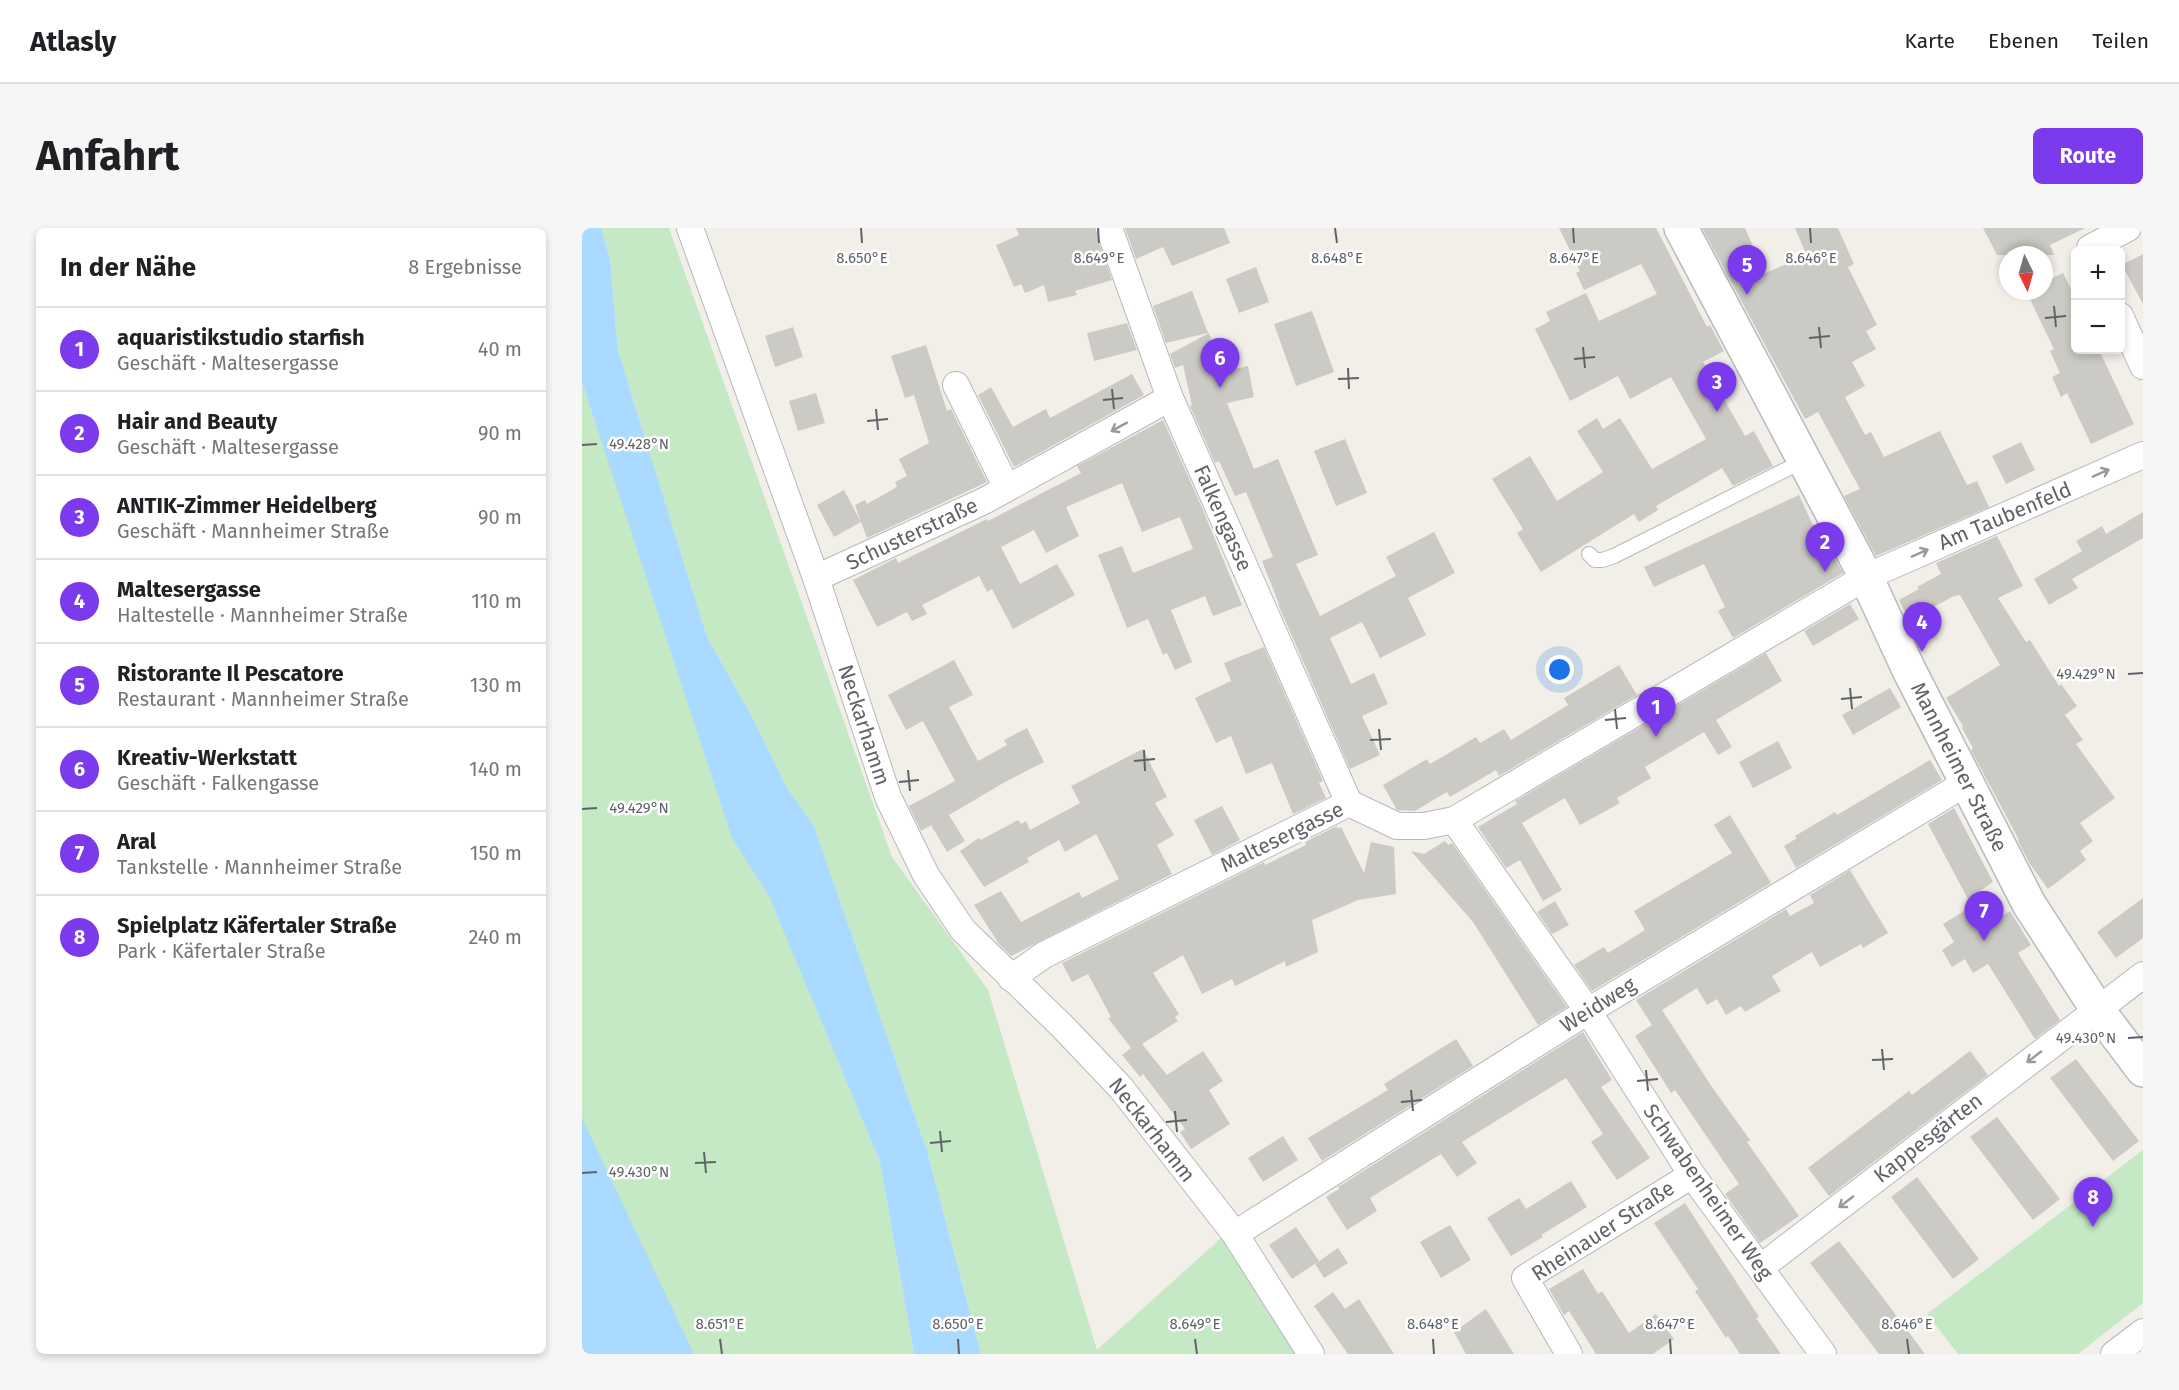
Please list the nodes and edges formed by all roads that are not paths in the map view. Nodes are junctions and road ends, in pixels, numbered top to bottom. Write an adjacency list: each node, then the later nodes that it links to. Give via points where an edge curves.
1 (690, 228): 15 (street, Neckarhamm)
2 (1108, 228): 9 (street, Falkengasse)
3 (1681, 228): 11 (street, Mannheimer Straße)
4 (2128, 228): 5 (street)
5 (2094, 246)
6 (2125, 325): 7 (street)
7 (2143, 366)
8 (956, 385): 12 (street)
9 (1170, 398): 12 (street, Schusterstraße, one-way to 12); 17 (street, Falkengasse)
10 (2143, 455): 14 (street, Am Taubenfeld, one-way to 10)
11 (1805, 460): 13 (lane, via 1614,556 1595,560); 14 (street, Mannheimer Straße)
12 (1007, 488): 15 (street, Schusterstraße)
13 (1589, 554)
14 (1866, 577): 16 (street, Mannheimer Straße); 18 (street, Maltesergasse)
15 (816, 578): 20 (street, Neckarhamm, via 888,797 926,875 963,930)
16 (1966, 783): 21 (street, Mannheimer Straße, via 2029,904); 22 (street, Weidweg)
17 (1349, 803): 18 (street, Maltesergasse, via 1397,826); 20 (street, Maltesergasse, via 1044,955)
18 (1454, 820): 22 (street, Schwabenheimer Weg)
19 (2143, 975): 21 (street, Kappesgärten)
20 (1011, 978): 25 (street, Neckarhamm, via 1120,1088)
21 (2097, 1009): 23 (street, Mannheimer Straße); 26 (street, Kappesgärten, one-way to 26)
22 (1588, 1011): 24 (street, Schwabenheimer Weg); 25 (street, Weidweg)
23 (2143, 1070)
24 (1692, 1175): 26 (street, Schwabenheimer Weg); 29 (street, Rheinauer Straße, via 1525,1278)
25 (1235, 1234): 28 (street, Neckarhamm)
26 (1760, 1268): 30 (street, Schwabenheimer Weg)
27 (2143, 1332): 31 (street)
28 (1311, 1354)
29 (1569, 1354)
30 (1823, 1354)
31 (2114, 1354)

